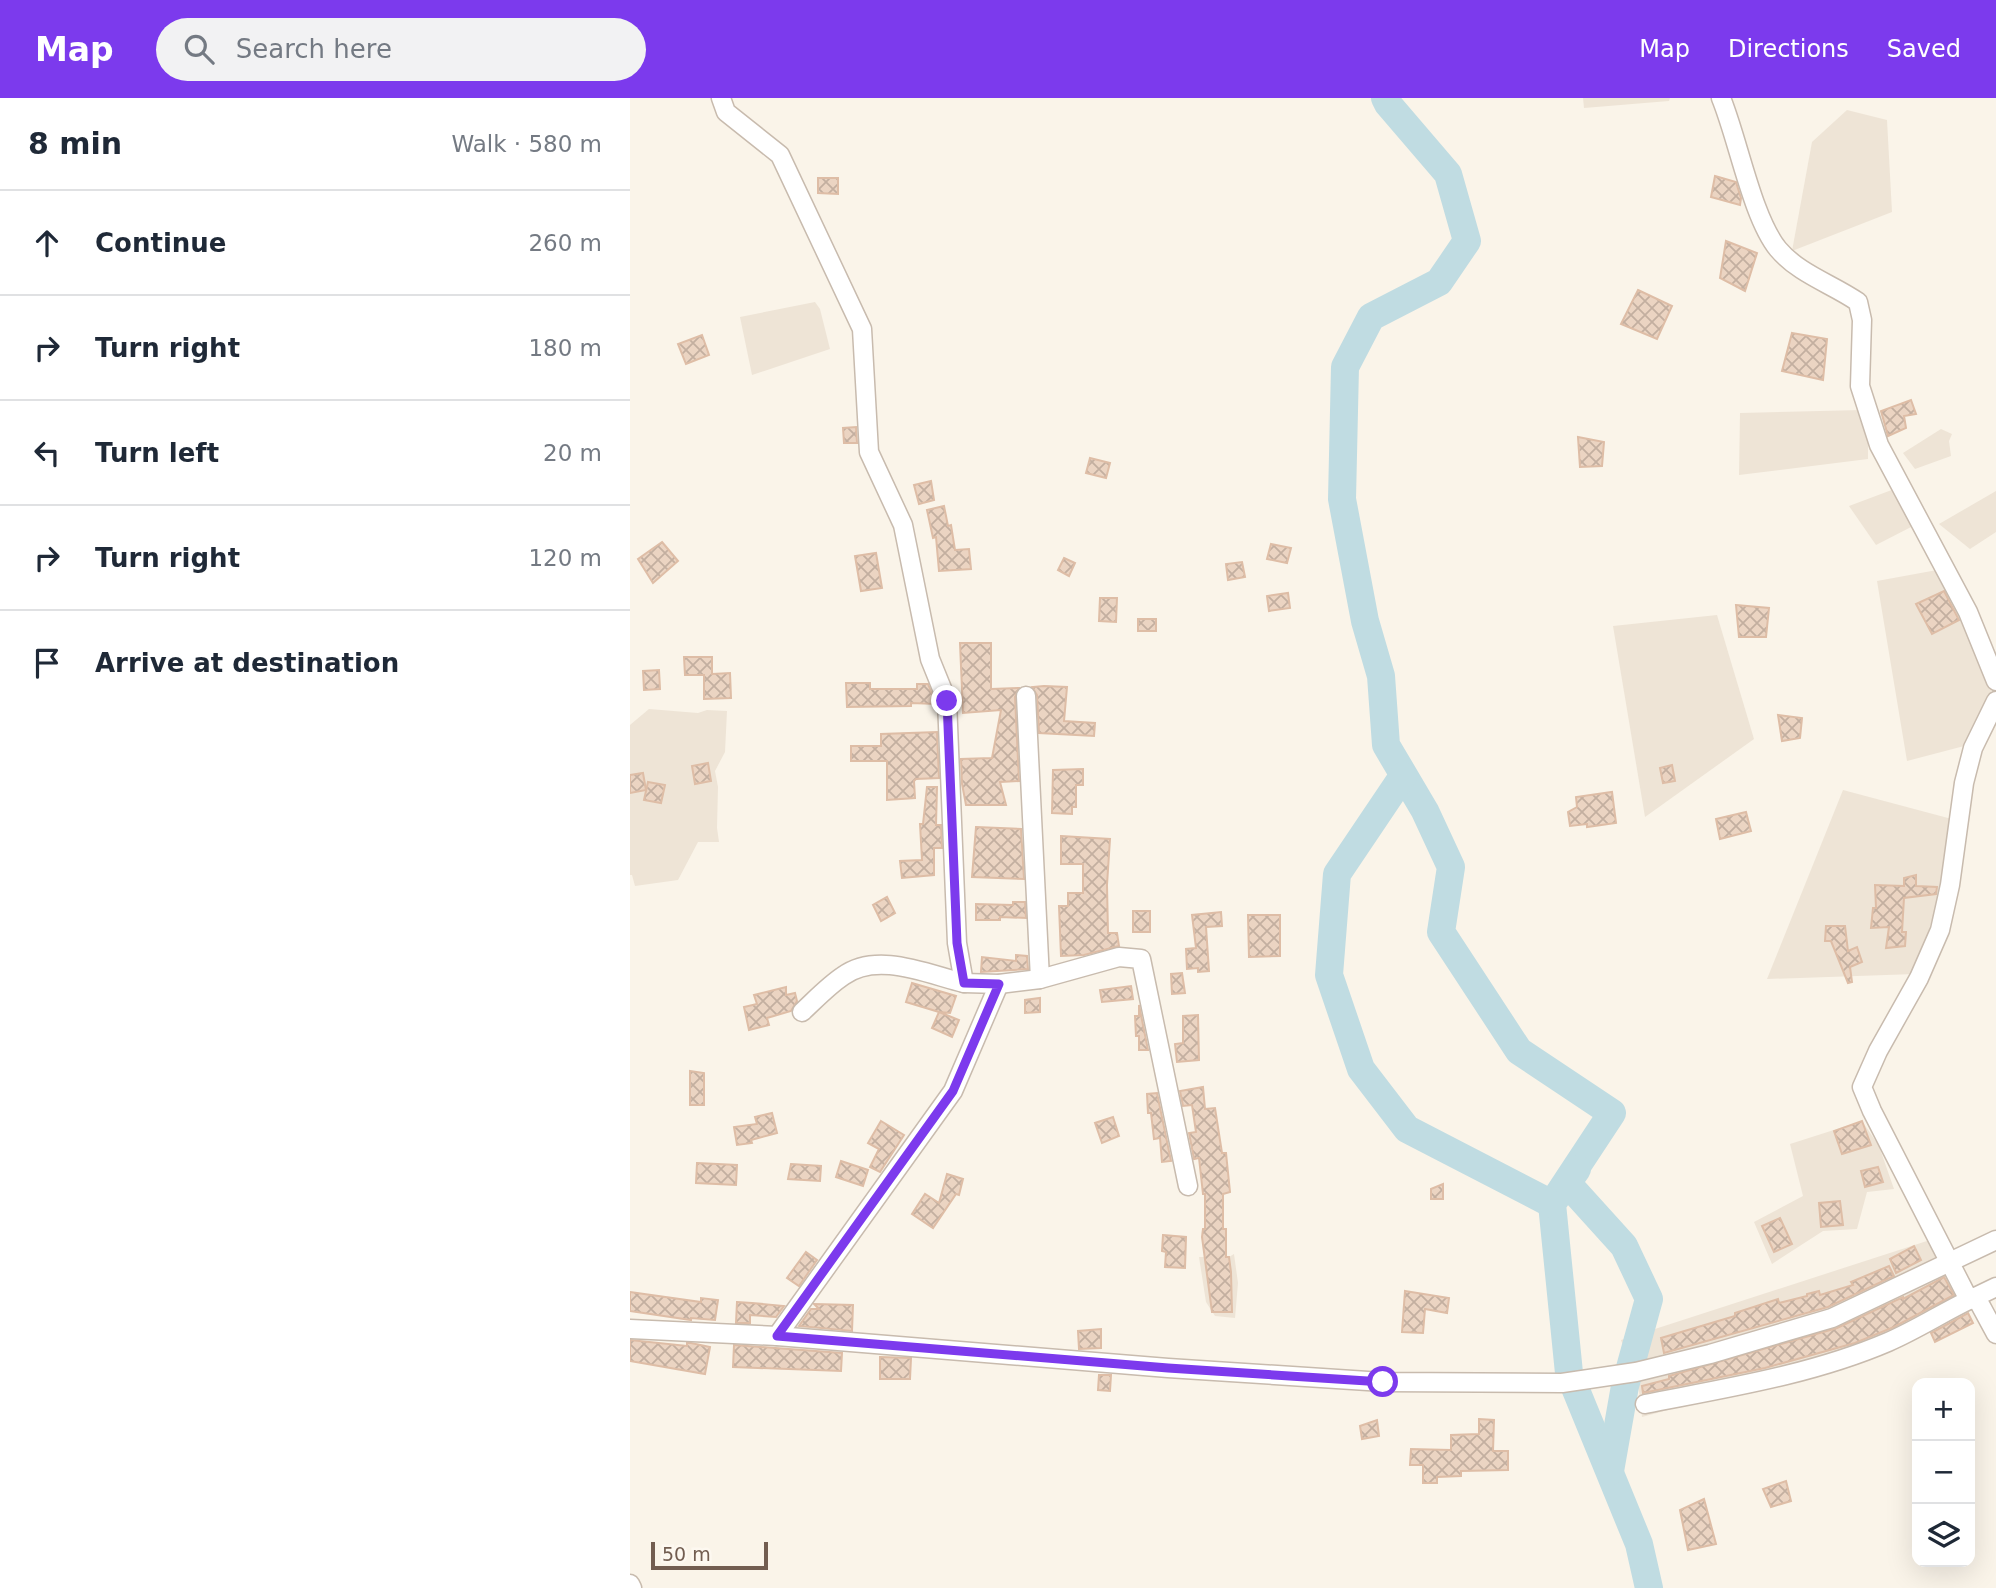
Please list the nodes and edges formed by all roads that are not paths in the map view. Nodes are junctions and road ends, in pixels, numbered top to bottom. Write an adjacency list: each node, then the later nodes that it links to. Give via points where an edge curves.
1 (721, 98): 7 (street, via 726,112 780,155 862,329 869,452 903,525 930,659 947,701 957,943)
2 (1721, 98): 3 (street, via 1762,220 1778,248 1807,273 1858,302 1862,320 1860,386 1879,444 1968,612)
3 (1996, 681)
4 (1026, 696): 6 (street)
5 (1996, 701): 12 (street, via 1973,748 1964,783 1940,930 1862,1087)
6 (1040, 979): 8 (street); 10 (street, via 1119,957 1141,959)
7 (964, 983): 8 (street); 9 (street, via 873,964 845,974)
8 (999, 984): 17 (street, via 953,1091)
9 (802, 1012)
10 (1188, 1186)
11 (1996, 1240): 12 (street)
12 (1949, 1262): 14 (street); 17 (street, via 1832,1318 1636,1372 1562,1383 1383,1382)
13 (1996, 1287): 14 (street)
14 (1973, 1299): 16 (street); 18 (street, via 1889,1341 1798,1372)
15 (630, 1329): 17 (street)
16 (1996, 1334)
17 (777, 1336)
18 (1645, 1404)

